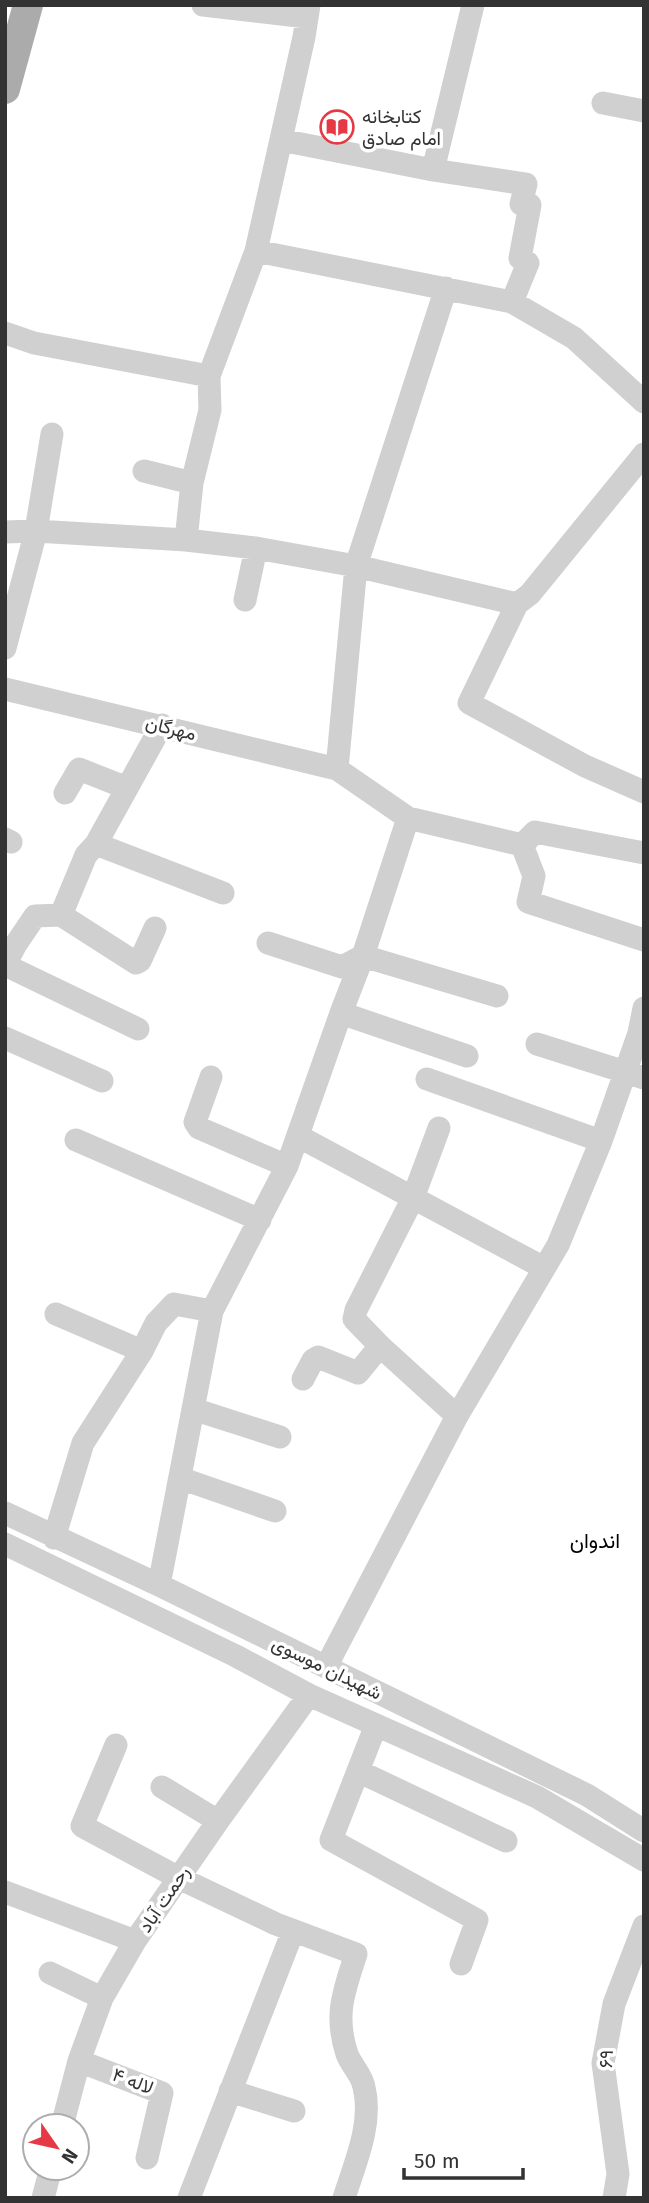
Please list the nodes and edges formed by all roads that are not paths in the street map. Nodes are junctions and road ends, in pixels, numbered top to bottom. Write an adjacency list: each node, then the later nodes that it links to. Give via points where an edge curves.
1 (28, 5): 5 (main road)
2 (203, 5): 4 (street)
3 (473, 5): 9 (street)
4 (308, 11): 8 (street)
5 (5, 89)
6 (603, 103): 7 (street)
7 (644, 111)
8 (281, 140): 9 (street); 10 (street)
9 (433, 170): 12 (street, via 526,184 521,204 530,205 520,258 528,263)
10 (256, 251): 11 (street); 14 (street)
11 (446, 288): 12 (street); 24 (street)
12 (512, 302): 15 (street, via 574,338)
13 (5, 332): 14 (street, via 34,343)
14 (209, 376): 19 (street, via 210,410)
15 (644, 402)
16 (52, 434): 20 (street)
17 (644, 454): 26 (street)
18 (144, 471): 19 (street)
19 (192, 483): 22 (street)
20 (36, 531): 21 (street); 22 (street); 27 (street)
21 (5, 532)
22 (186, 540): 23 (street)
23 (256, 548): 24 (street); 25 (street)
24 (356, 566): 26 (street); 30 (street)
25 (245, 600)
26 (517, 604): 32 (street, via 469,703)
27 (5, 648)
28 (5, 689): 29 (street, مهرگان)
29 (162, 725): 30 (street, مهرگان); 31 (street)
30 (337, 769): 34 (street)
31 (127, 788): 33 (street, via 79,769); 35 (street)
32 (644, 792)
33 (65, 793)
34 (408, 818): 36 (street); 43 (street)
35 (96, 844): 38 (street); 39 (street, via 86,855)
36 (522, 845): 37 (street, via 535,832); 41 (street, via 534,876 528,902)
37 (644, 853)
38 (223, 893)
39 (61, 915): 40 (street, via 136,963); 44 (street, via 35,916)
40 (155, 928)
41 (644, 940)
42 (268, 943): 43 (street, via 342,967)
43 (363, 956): 45 (street); 47 (street)
44 (5, 965): 48 (street)
45 (497, 996)
46 (644, 1008): 52 (street)
47 (341, 1013): 51 (street); 57 (street)
48 (138, 1029)
49 (5, 1038): 55 (street)
50 (537, 1044): 52 (street)
51 (467, 1056)
52 (634, 1074): 59 (street)
53 (211, 1077): 60 (street, via 195,1122 199,1128)
54 (427, 1079): 59 (street)
55 (102, 1081)
56 (439, 1128): 61 (street)
57 (298, 1136): 60 (street); 61 (street)
58 (76, 1140): 62 (street)
59 (601, 1141): 63 (street)
60 (288, 1166): 62 (street)
61 (413, 1198): 63 (street); 66 (street, via 356,1310 354,1319)
62 (260, 1220): 64 (street)
63 (544, 1268): 70 (street)
64 (212, 1311): 67 (street, via 174,1304 156,1323); 69 (street)
65 (56, 1314): 67 (street)
66 (380, 1346): 68 (street, via 358,1373 318,1357); 70 (street)
67 (142, 1351): 75 (street, via 83,1443)
68 (303, 1379)
69 (193, 1409): 71 (street); 72 (street)
70 (457, 1416): 78 (street)
71 (280, 1437)
72 (180, 1478): 73 (street); 77 (street)
73 (275, 1511)
74 (5, 1513): 75 (street, شهیدان موسوی)
75 (54, 1538): 77 (street, شهیدان موسوی)
76 (5, 1544): 79 (street, شهیدان موسوی)
77 (159, 1585): 78 (street, شهیدان موسوی)
78 (326, 1667): 85 (street, شهیدان موسوی, via 587,1795)
79 (309, 1695): 80 (street, شهیدان موسوی); 84 (street, رحمت آباد)
80 (376, 1725): 82 (street); 87 (street, شهیدان موسوی, via 537,1797)
81 (116, 1745): 88 (street, via 82,1826)
82 (358, 1771): 86 (street); 93 (street, via 331,1840 477,1920)
83 (162, 1787): 84 (street)
84 (218, 1821): 88 (street, رحمت آباد)
85 (644, 1831)
86 (506, 1841)
87 (644, 1860)
88 (178, 1878): 91 (street); 92 (street, رحمت آباد)
89 (5, 1892): 92 (street)
90 (644, 1926): 103 (street, ۶۹, via 614,2004 603,2063 618,2174)
91 (293, 1930): 97 (street); 102 (street, via 356,1954 339,2025 348,2057 364,2086 366,2126)
92 (135, 1941): 95 (street, رحمت آباد)
93 (461, 1964)
94 (50, 1973): 95 (street)
95 (102, 1998): 96 (street, رحمت آباد)
96 (79, 2061): 99 (street, رحمت آباد); 100 (street, لاله ۴, via 162,2093)
97 (230, 2091): 98 (street); 101 (street)
98 (293, 2111)
99 (66, 2112)
100 (147, 2158)
101 (189, 2198)
102 (344, 2198)
103 (614, 2198)

